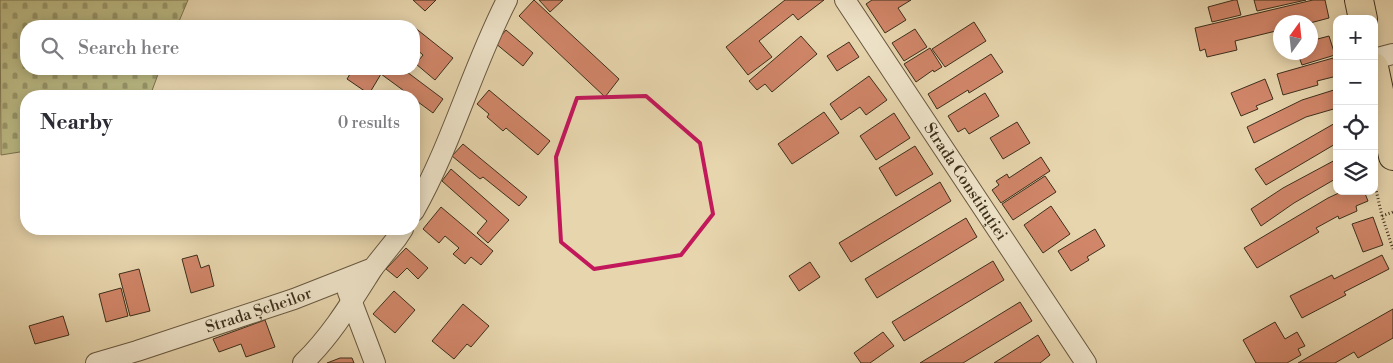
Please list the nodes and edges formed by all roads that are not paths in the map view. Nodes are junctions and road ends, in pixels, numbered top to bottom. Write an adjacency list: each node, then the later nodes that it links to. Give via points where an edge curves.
1 (508, 0): 9 (street, via 495,23)
2 (845, 0): 17 (street, Strada Constituției)
3 (1359, 0): 4 (highway)
4 (1362, 15)
5 (1393, 54): 6 (street)
6 (1378, 58)
7 (1378, 86): 8 (highway)
8 (1392, 151)
9 (420, 199)
10 (398, 235): 11 (street)
11 (373, 268): 12 (street, Strada Șcheilor); 13 (street)
12 (343, 280): 13 (street); 14 (street, Strada Șcheilor)
13 (352, 301): 15 (street, via 323,342); 16 (street)
14 (96, 363)
15 (303, 363)
16 (374, 363)
17 (1086, 363)

